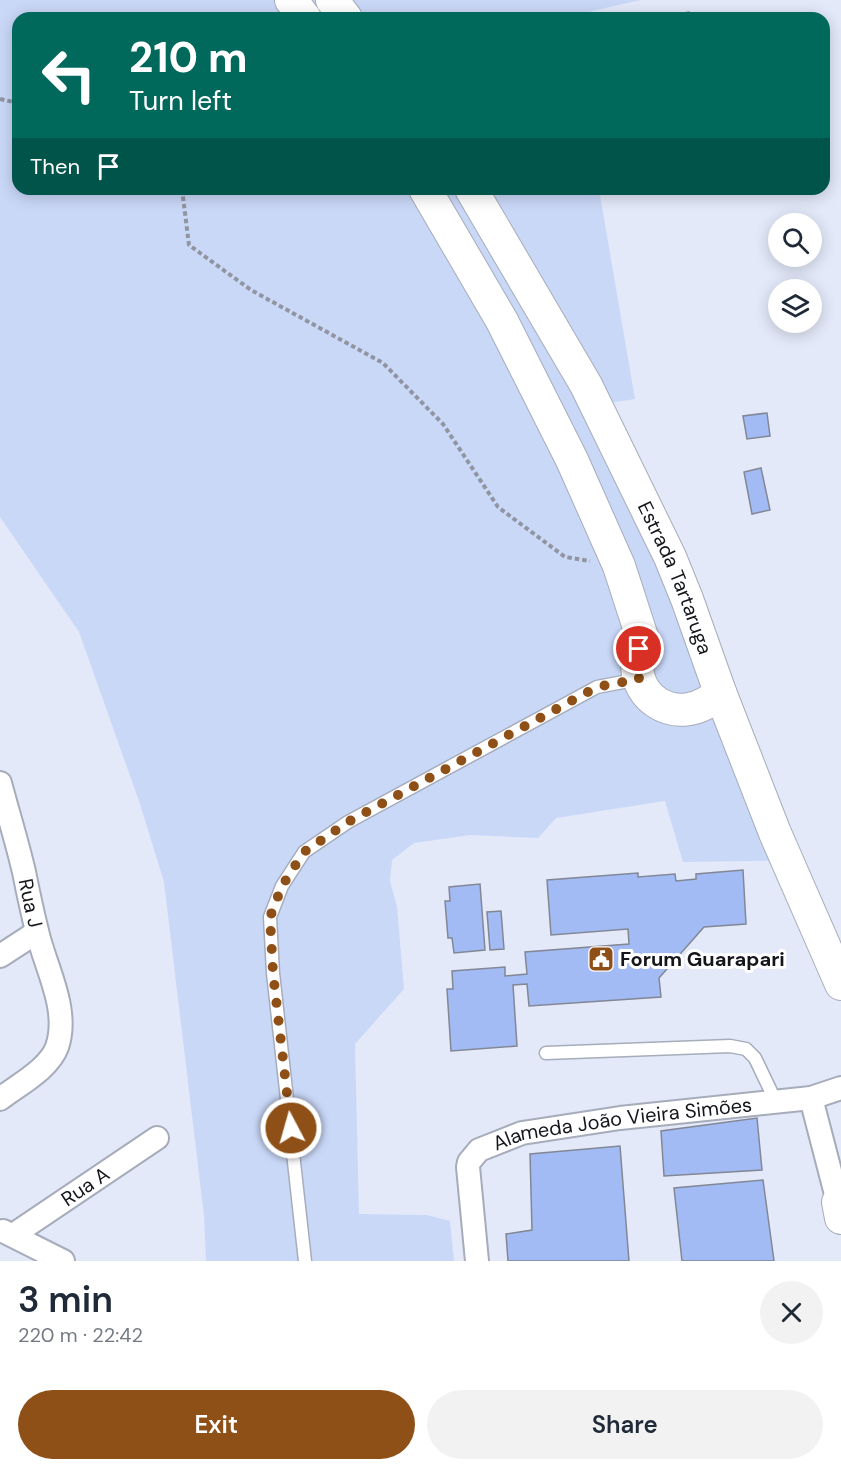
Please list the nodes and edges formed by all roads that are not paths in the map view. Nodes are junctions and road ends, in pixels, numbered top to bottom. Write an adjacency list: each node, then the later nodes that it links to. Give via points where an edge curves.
1 (291, 0): 3 (street)
2 (332, 0): 4 (street)
3 (300, 12)
4 (341, 12)
5 (428, 195): 7 (street, via 521,357 619,566 643,640 637,659)
6 (475, 195): 8 (street, Estrada Tartaruga, via 586,385 670,557)
7 (639, 679): 8 (street, via 653,700 675,710 700,707); 23 (lane, via 597,687 348,822 304,852 282,886 270,917 273,973)
8 (720, 692): 13 (street, Estrada Tartaruga, via 775,833)
9 (0, 783): 10 (street, Rua J)
10 (4, 819): 11 (street, Rua J, via 24,870)
11 (37, 932): 12 (street); 17 (street, Rua J, via 61,1024 56,1048 42,1067)
12 (0, 956)
13 (841, 984)
14 (546, 1053): 18 (lane, via 730,1046 746,1049 755,1058)
15 (841, 1088): 16 (street, Alameda João Vieira Simões)
16 (811, 1098): 18 (street, Alameda João Vieira Simões); 20 (street)
17 (0, 1099)
18 (776, 1102): 24 (street, Alameda João Vieira Simões, via 620,1118 522,1133 486,1146 473,1156 468,1167)
19 (157, 1138): 21 (street, Rua A)
20 (840, 1207)
21 (7, 1232): 22 (street)
22 (63, 1261)
23 (305, 1261)
24 (477, 1261)

